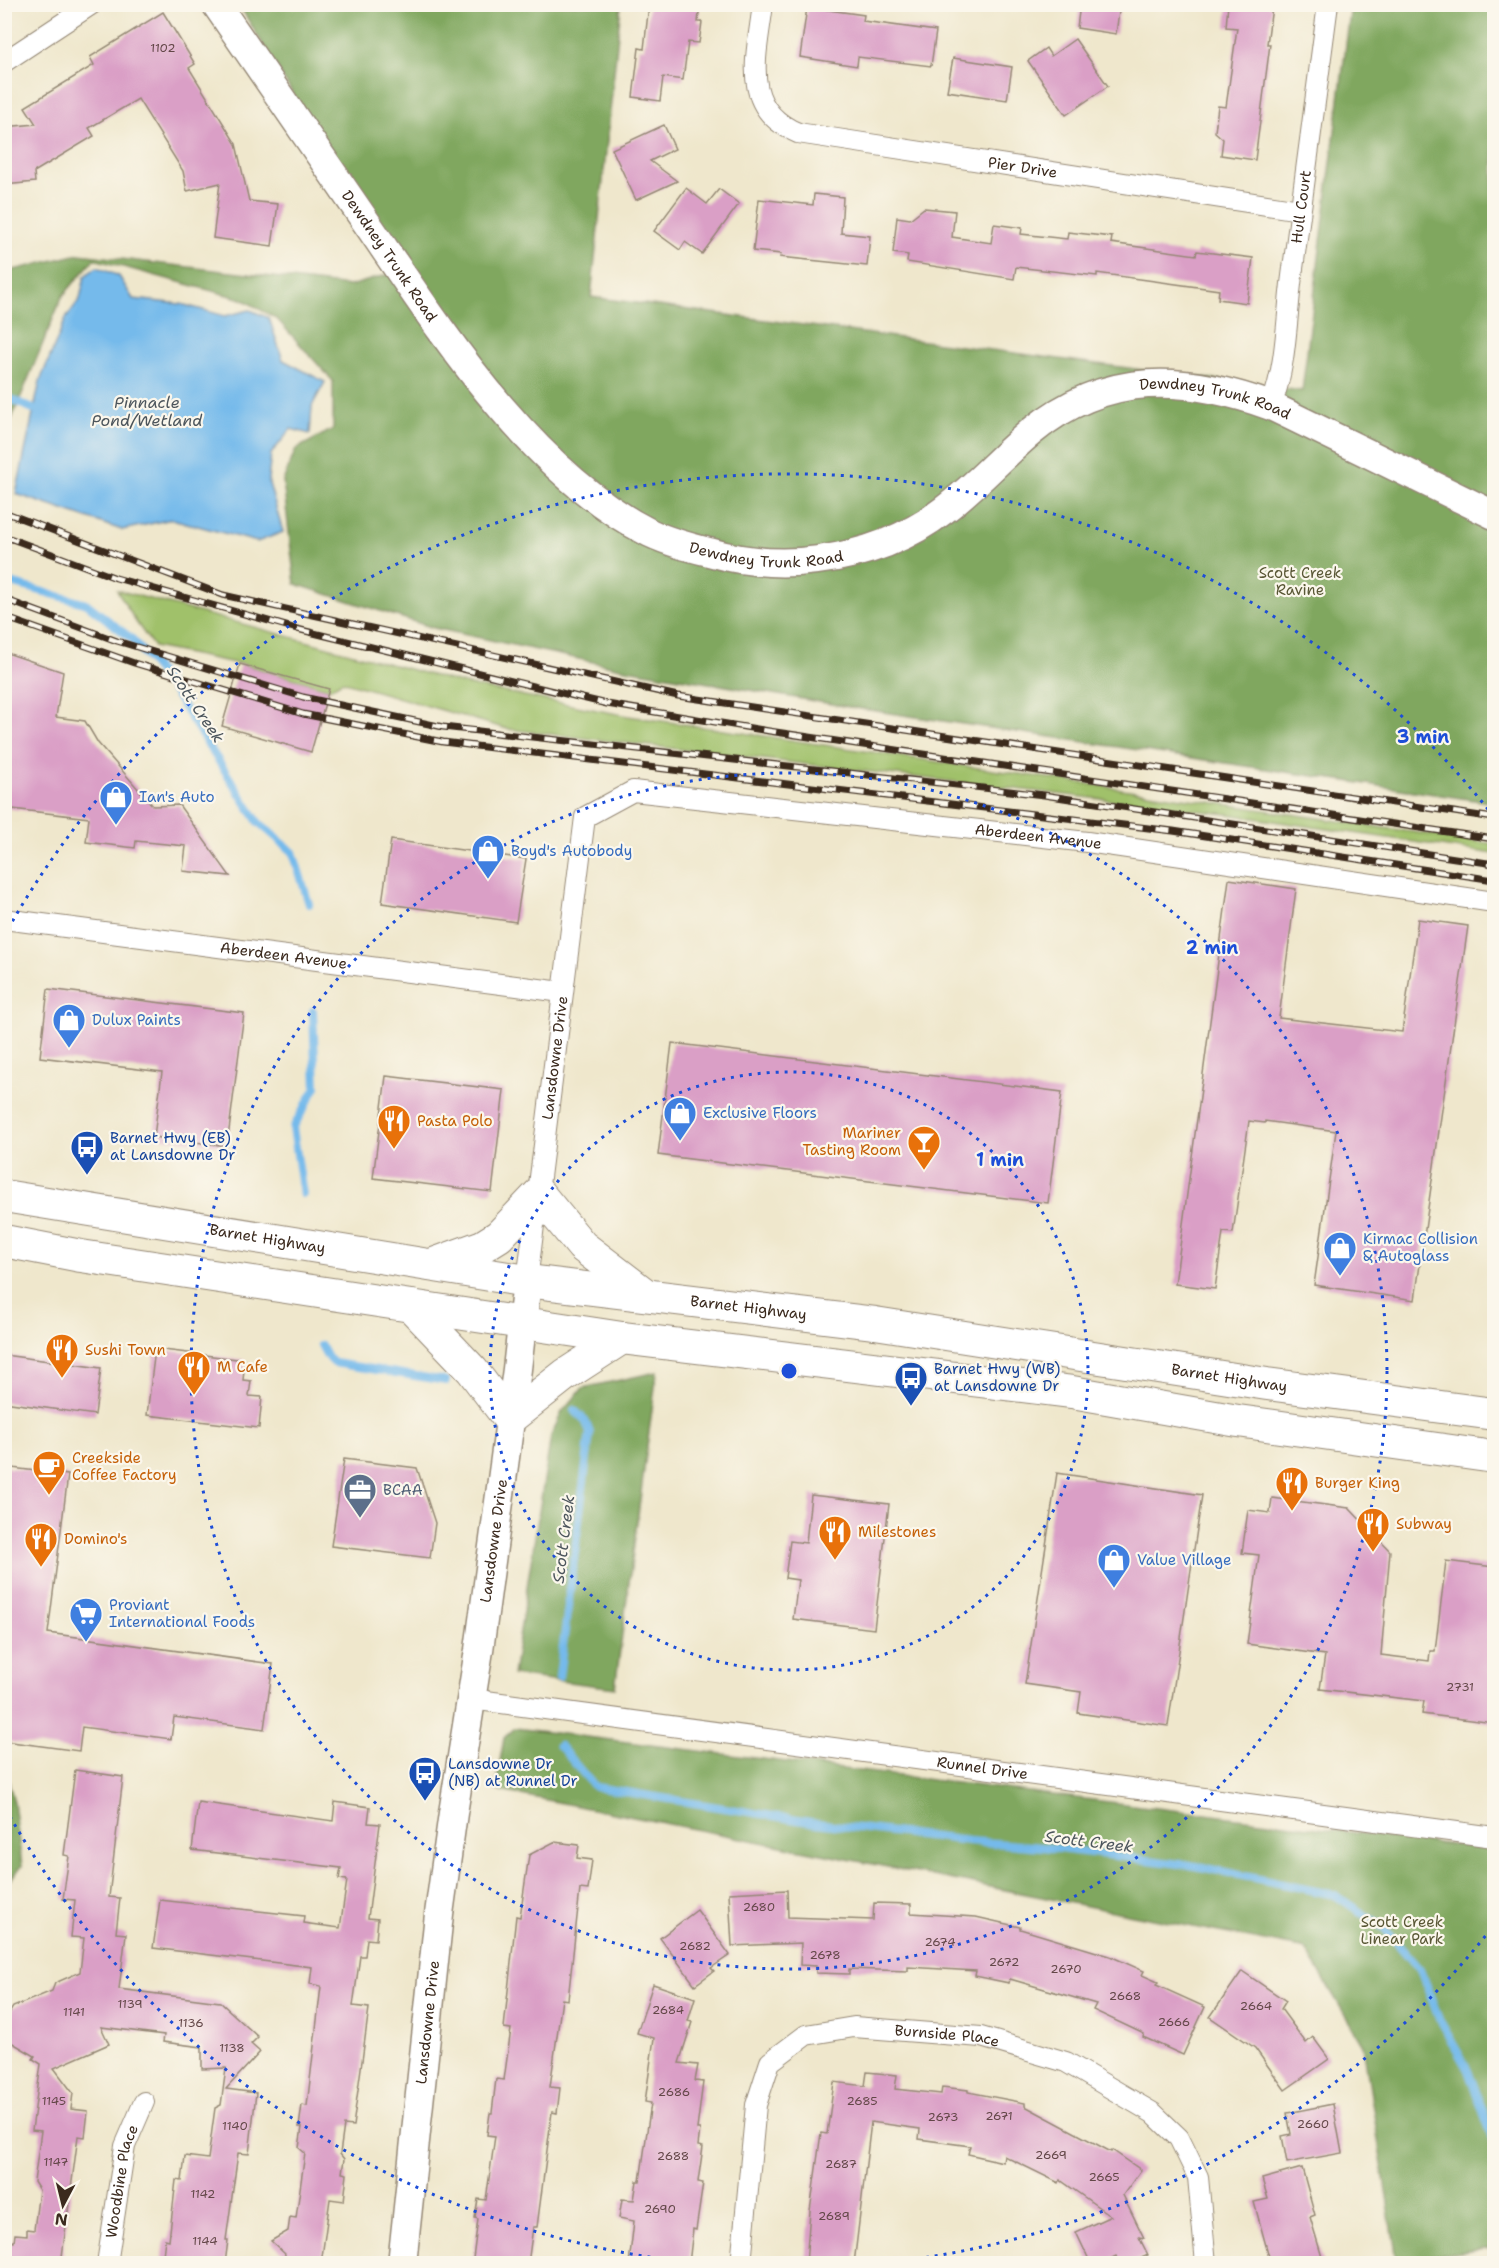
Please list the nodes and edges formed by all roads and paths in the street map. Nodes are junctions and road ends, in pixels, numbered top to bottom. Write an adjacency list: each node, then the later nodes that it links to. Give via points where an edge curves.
1 (92, 4): 5 (street)
2 (216, 4): 7 (main road, Dewdney Trunk Road, via 446,338 493,398 549,458 593,496 630,522 665,539 722,556 758,561 809,562 854,554 897,539 926,523 962,496 1031,432 1062,409 1094,395 1137,384 1180,383 1223,390)
3 (763, 4): 6 (street, Pier Drive, via 756,57 759,100 782,126 798,133)
4 (1328, 4): 6 (street, Hull Court)
5 (4, 62)
6 (1300, 210): 7 (street, Hull Court, via 1284,361)
7 (1271, 406): 8 (main road, Dewdney Trunk Road)
8 (1494, 514)
9 (585, 817): 10 (street, Aberdeen Avenue, via 633,791 1087,842); 12 (street, Lansdowne Drive)
10 (1494, 902)
11 (4, 919): 12 (street, Aberdeen Avenue)
12 (562, 992): 13 (street, Lansdowne Drive)
13 (539, 1194): 16 (main road, via 499,1236 483,1246); 17 (street, Lansdowne Drive); 18 (main road, via 582,1246)
14 (4, 1196): 16 (main road, Barnet Highway)
15 (4, 1241): 19 (main road)
16 (430, 1265): 17 (main road, Barnet Highway)
17 (527, 1281): 18 (main road, Barnet Highway); 20 (main road, Lansdowne Drive)
18 (647, 1295): 22 (main road, Barnet Highway, via 874,1323 1267,1384)
19 (411, 1306): 20 (main road); 23 (main road, via 472,1370)
20 (522, 1322): 21 (main road); 23 (main road, Lansdowne Drive)
21 (622, 1338): 23 (main road, via 565,1375); 24 (main road, via 1072,1392 1238,1421)
22 (1494, 1414)
23 (509, 1419): 25 (main road, Lansdowne Drive)
24 (1494, 1457)
25 (471, 1700): 26 (street, Runnel Drive); 29 (main road, Lansdowne Drive, via 439,1914)
26 (1494, 1837)
27 (144, 2102): 28 (street, Woodbine Place, via 125,2146)
28 (107, 2264)
29 (402, 2264)
30 (741, 2264): 31 (street, Burnside Place, via 756,2105 770,2062 806,2035 854,2027 981,2037 1066,2062 1153,2113 1179,2138 1197,2177)
31 (1206, 2264)

